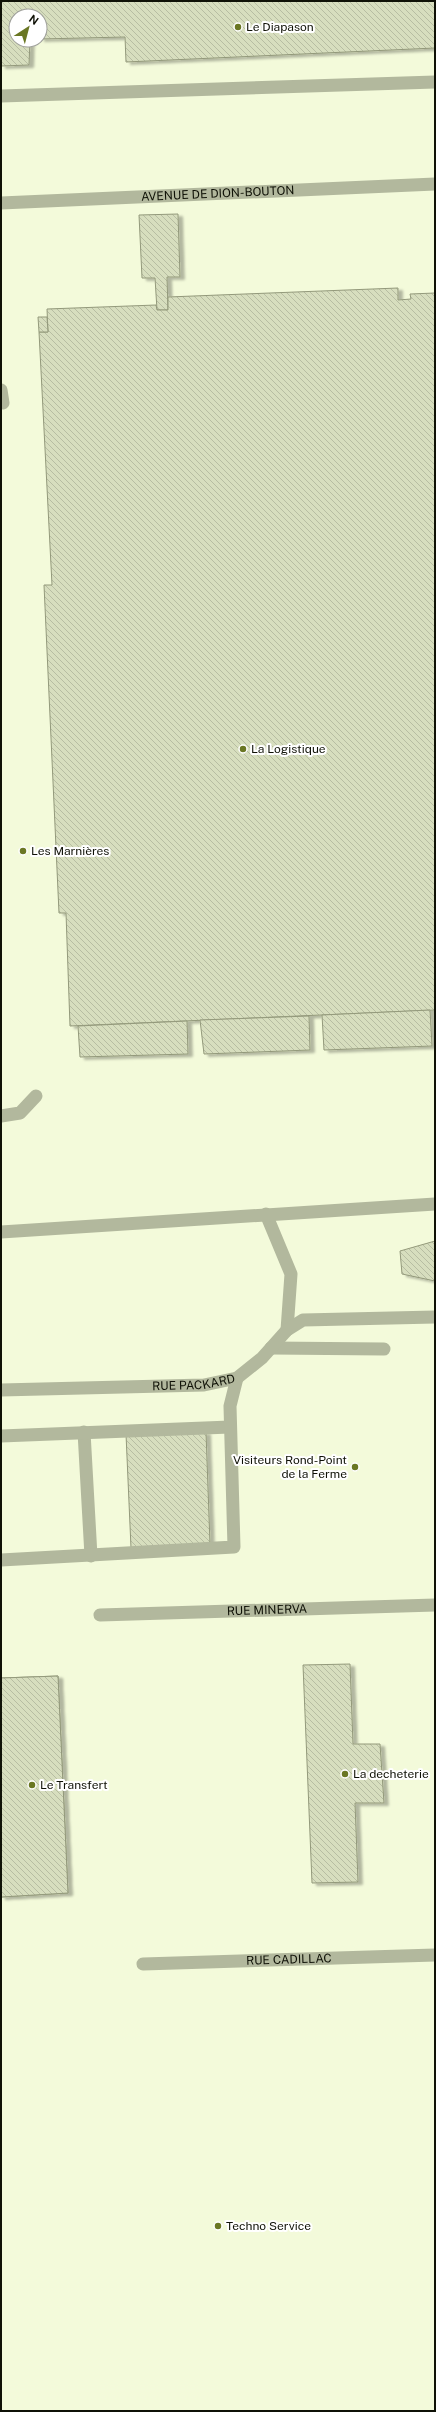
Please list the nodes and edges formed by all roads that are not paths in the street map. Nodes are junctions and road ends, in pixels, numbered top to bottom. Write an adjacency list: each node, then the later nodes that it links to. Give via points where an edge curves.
1 (435, 82): 2 (lane)
2 (1, 96)
3 (435, 184): 4 (lane, AVENUE DE DION-BOUTON)
4 (1, 203)
5 (1, 390): 6 (lane)
6 (3, 403)
7 (36, 1096): 8 (lane, via 20,1113)
8 (1, 1116)
9 (435, 1204): 10 (lane)
10 (266, 1214): 11 (lane); 13 (lane, via 292,1274)
11 (1, 1232)
12 (435, 1317): 13 (lane, RUE PACKARD, via 303,1320)
13 (287, 1330): 14 (lane, RUE PACKARD)
14 (271, 1348): 15 (lane); 16 (lane, RUE PACKARD)
15 (384, 1349)
16 (237, 1378): 17 (lane, RUE PACKARD, via 204,1385); 18 (lane, via 230,1406)
17 (1, 1390)
18 (230, 1427): 19 (lane); 21 (lane, via 234,1547)
19 (84, 1432): 20 (lane); 21 (lane)
20 (1, 1436)
21 (91, 1556): 22 (lane)
22 (1, 1560)
23 (435, 1605): 24 (lane, RUE MINERVA)
24 (100, 1615)
25 (435, 1955): 26 (lane, RUE CADILLAC)
26 (143, 1964)

